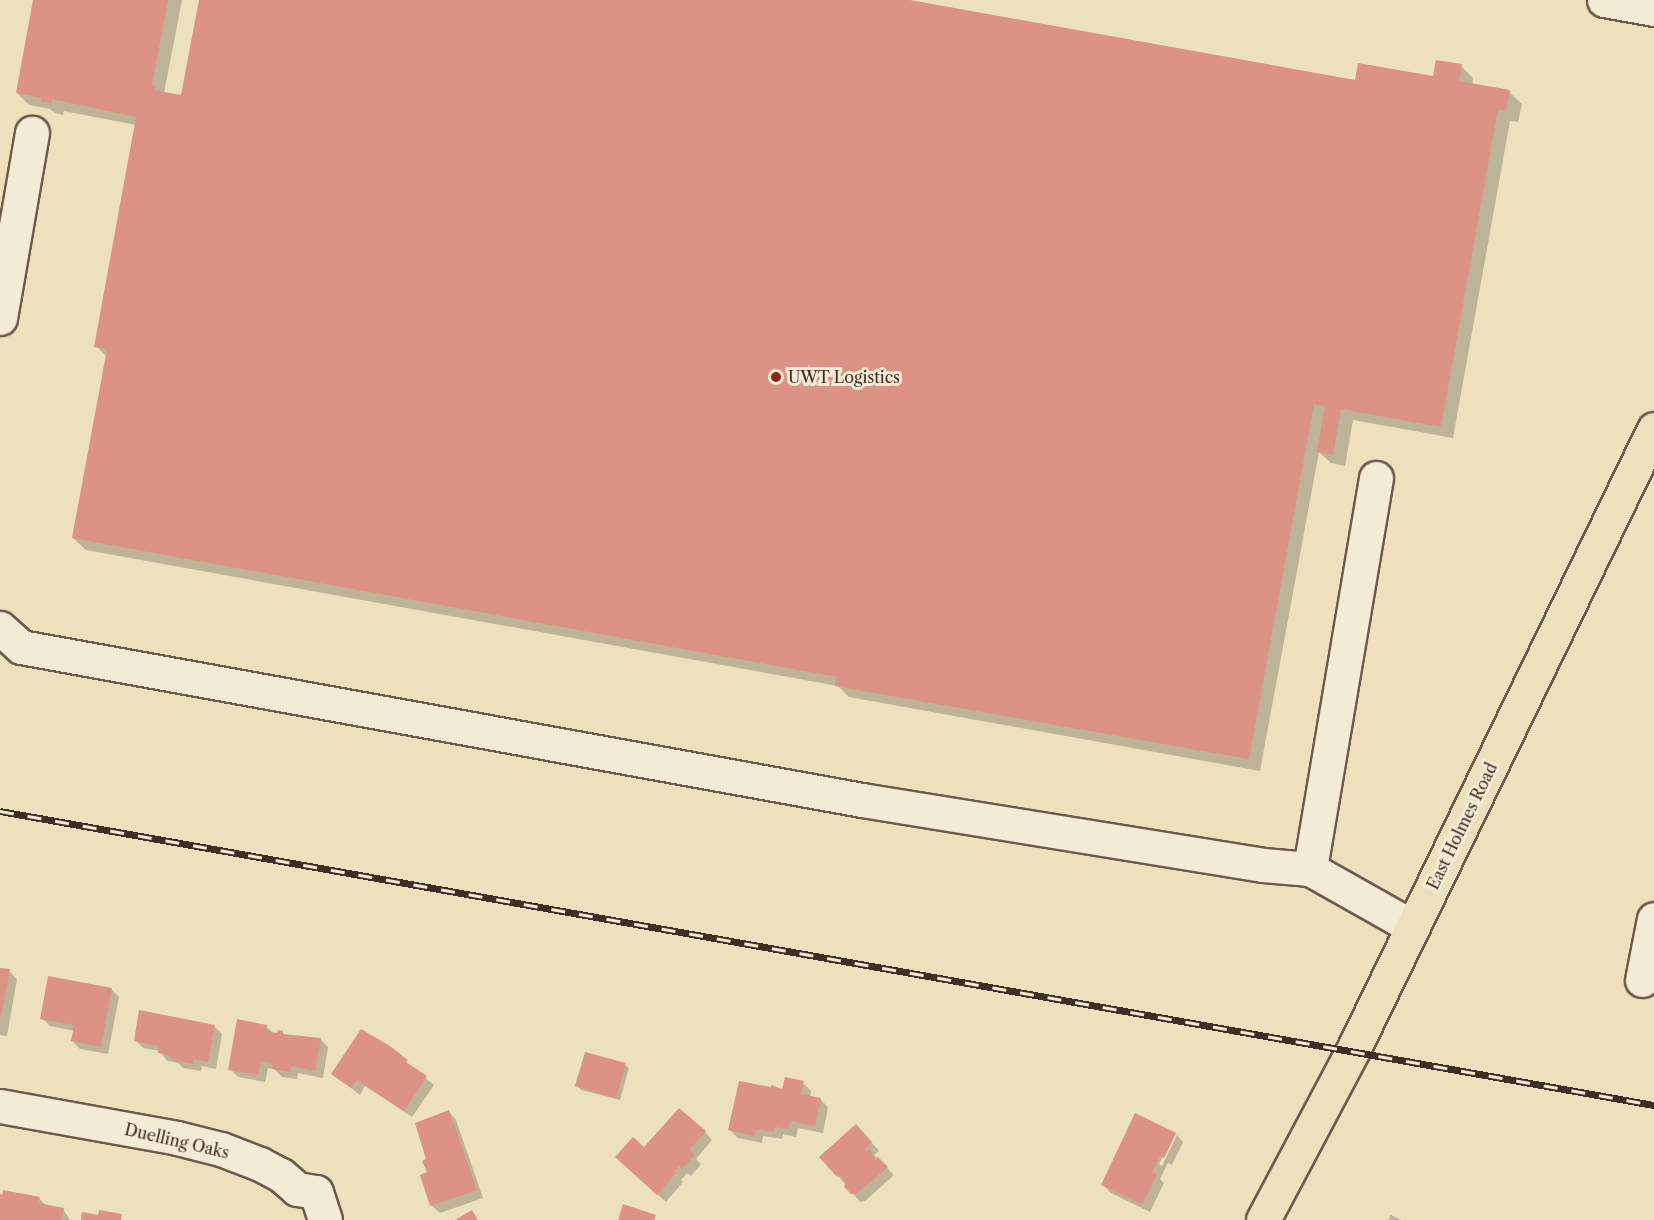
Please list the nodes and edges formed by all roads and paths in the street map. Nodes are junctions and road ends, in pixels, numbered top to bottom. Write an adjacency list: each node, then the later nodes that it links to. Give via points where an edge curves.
1 (1604, 0): 2 (street)
2 (1654, 9)
3 (32, 132): 4 (street)
4 (0, 318)
5 (1654, 429): 6 (main road, East Holmes Road)
6 (1645, 468): 11 (main road, East Holmes Road)
7 (1376, 478): 9 (street)
8 (0, 628): 9 (street, via 21,647 862,800 1251,863)
9 (1310, 869): 11 (street)
10 (1654, 919): 12 (street)
11 (1413, 927): 15 (main road, East Holmes Road)
12 (1642, 980)
13 (0, 1106): 14 (street, Duelling Oaks, via 221,1149 281,1175 297,1189 316,1192)
14 (325, 1220)
15 (1263, 1220)

